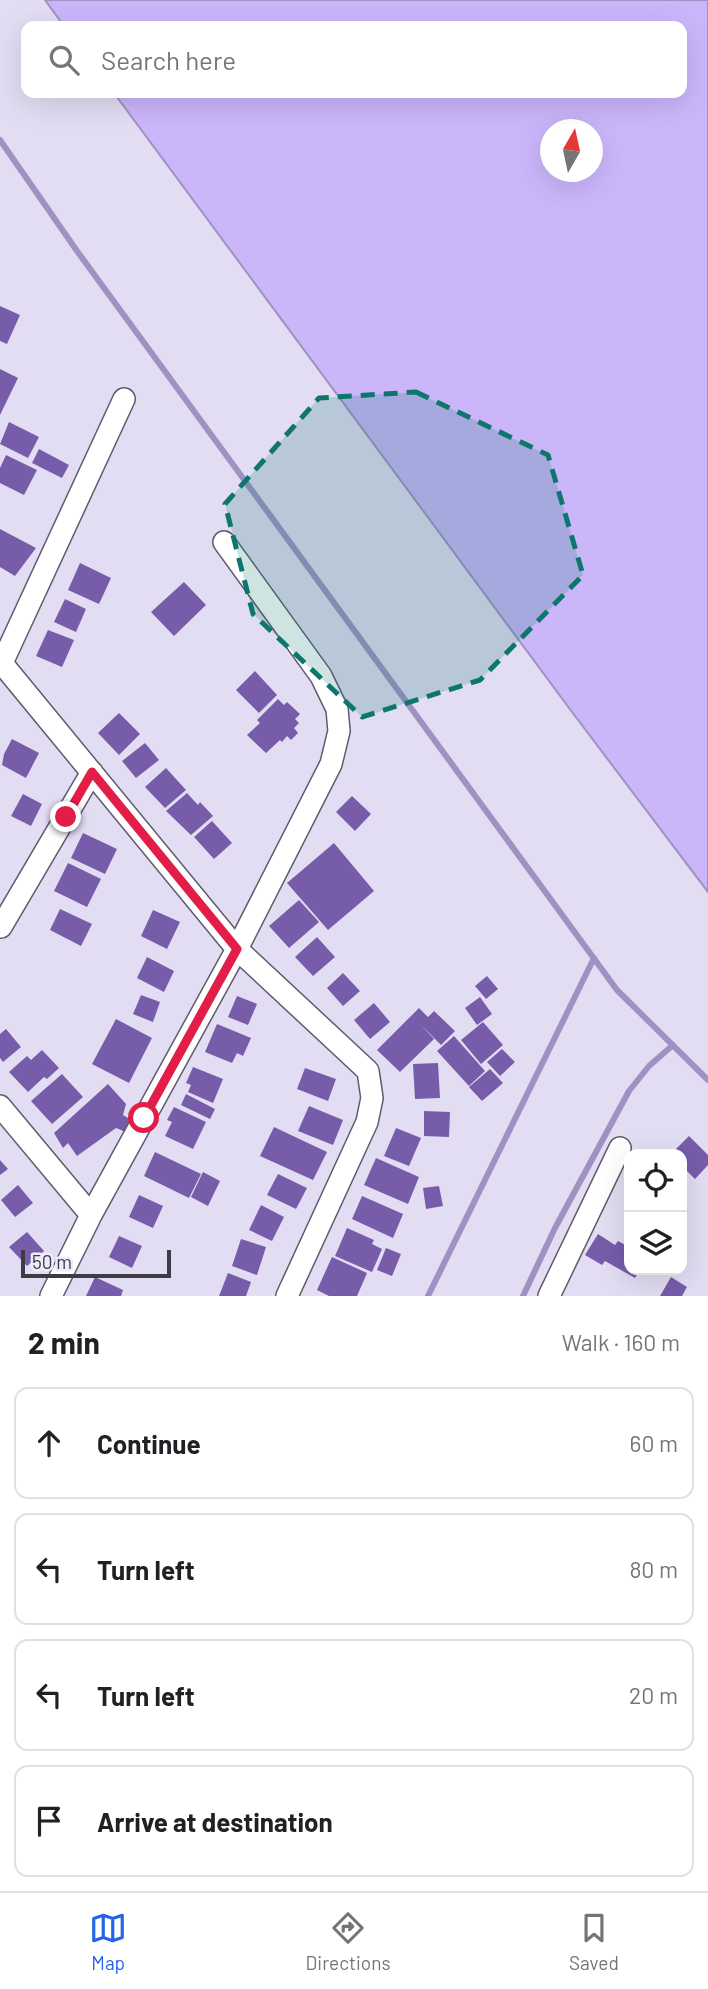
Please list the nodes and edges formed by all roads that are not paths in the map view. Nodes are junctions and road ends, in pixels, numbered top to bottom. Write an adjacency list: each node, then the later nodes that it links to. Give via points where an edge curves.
1 (124, 399): 3 (street)
2 (224, 542): 6 (street, via 321,676 337,709 339,732 331,764)
3 (1, 662): 4 (street)
4 (92, 772): 5 (street); 6 (street)
5 (1, 927)
6 (237, 949): 9 (street); 11 (street, via 368,1071 372,1098 368,1122)
7 (0, 1106): 9 (street)
8 (620, 1148): 12 (street)
9 (91, 1216): 10 (street)
10 (51, 1296)
11 (287, 1296)
12 (549, 1296)

